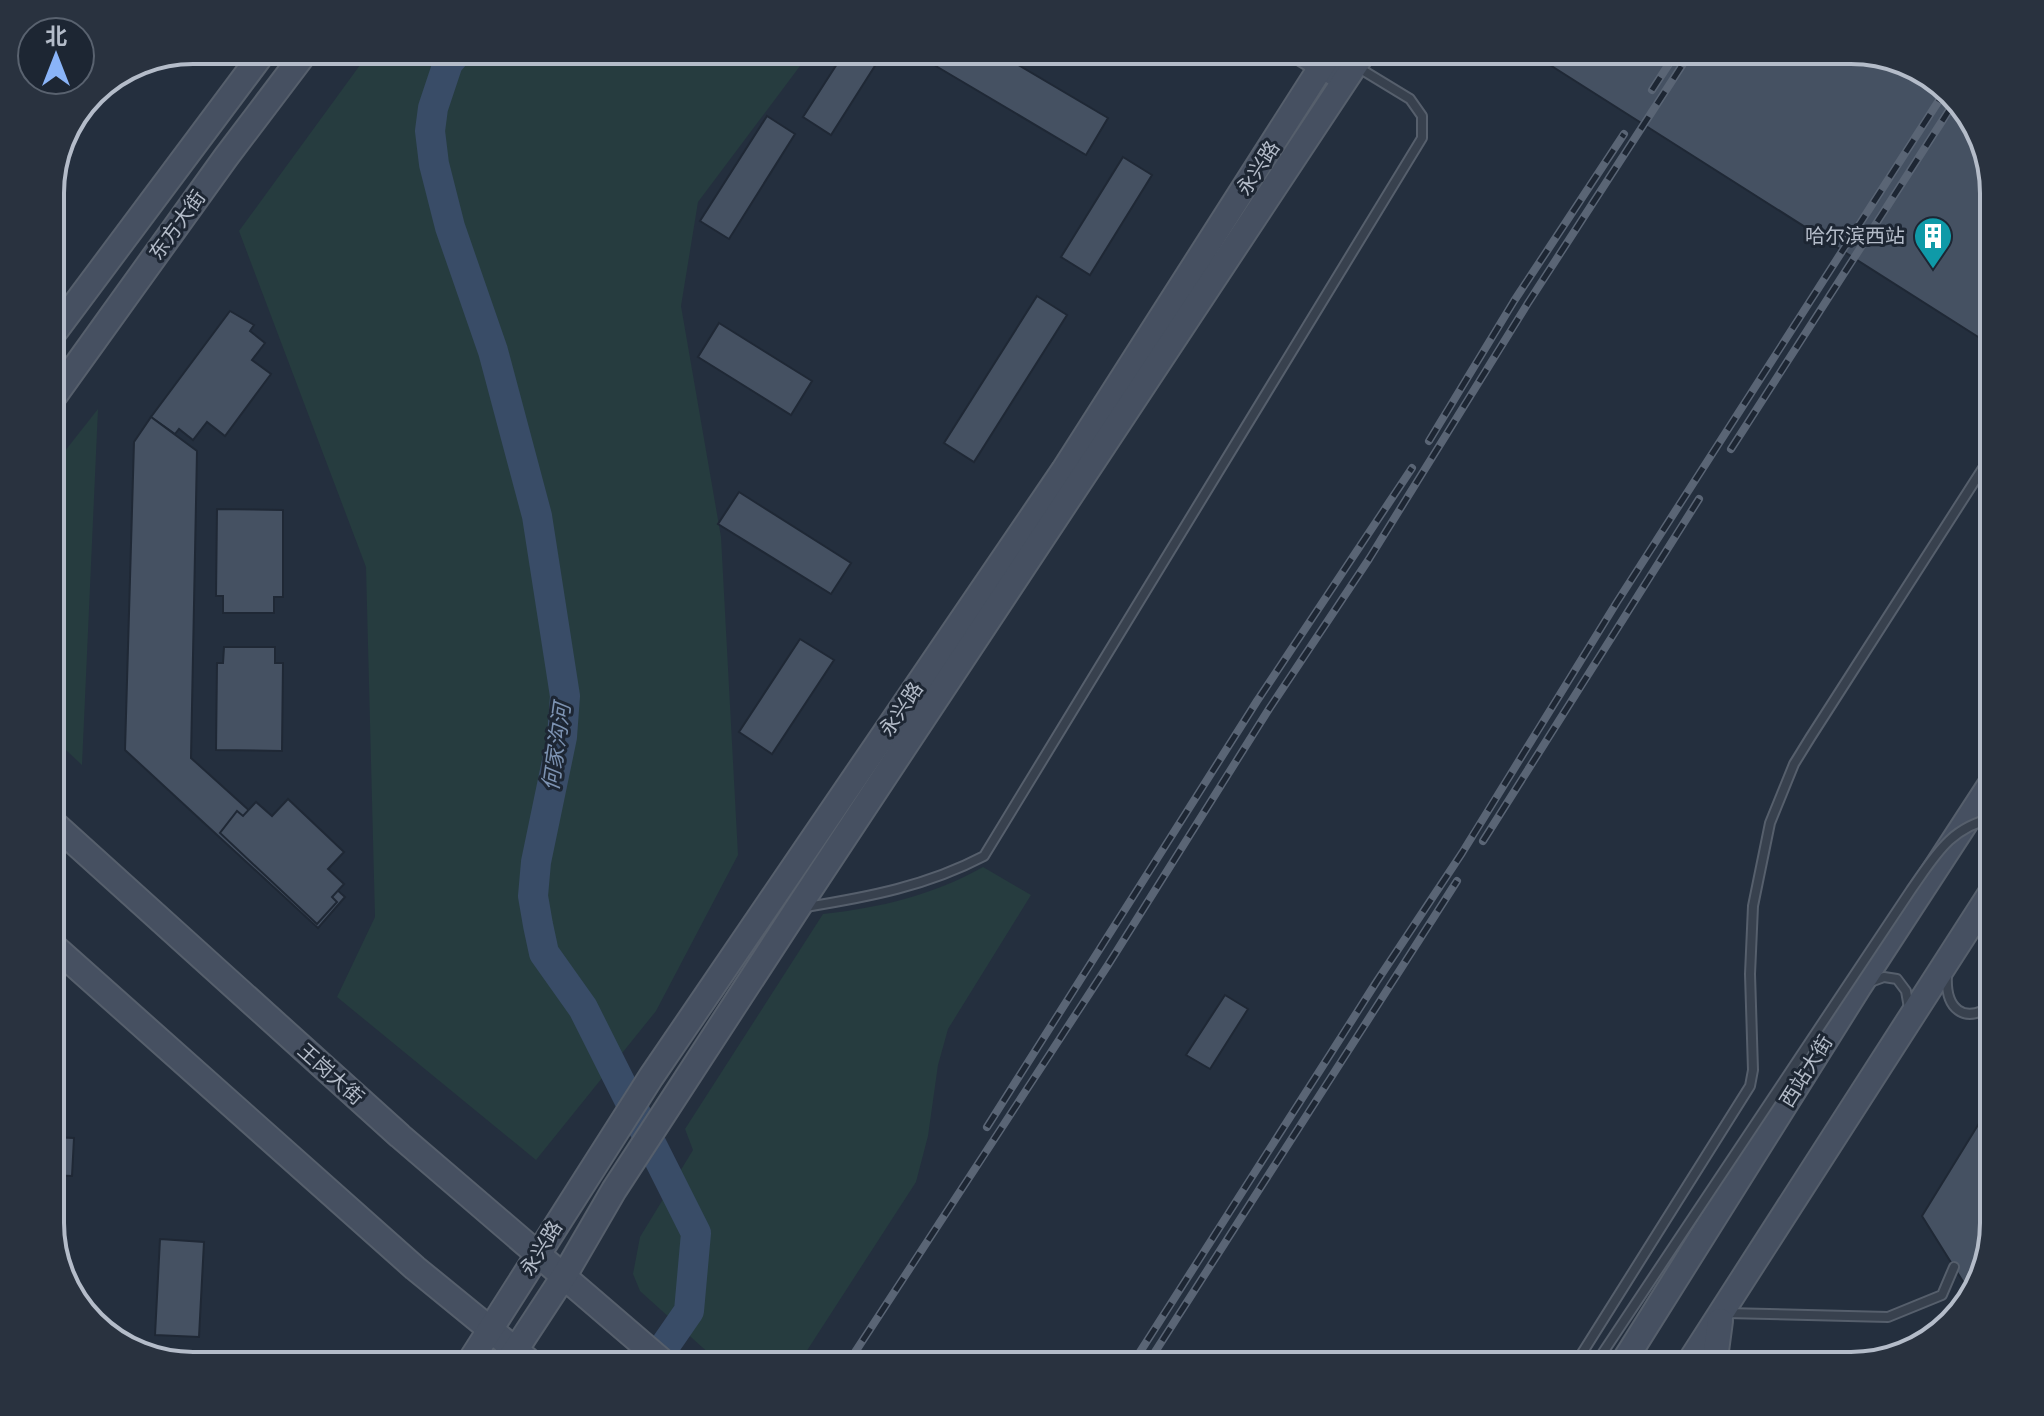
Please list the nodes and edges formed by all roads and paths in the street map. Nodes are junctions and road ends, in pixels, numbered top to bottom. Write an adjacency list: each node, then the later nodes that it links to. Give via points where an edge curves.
1 (255, 64): 6 (main road, 东方大街)
2 (296, 64): 7 (main road, 东方大街)
3 (1323, 64): 19 (main road, 永兴路, via 1064,470 651,1077)
4 (1351, 64): 12 (main road, 永兴路)
5 (1360, 64): 12 (lane, via 1410,99 1422,116 1422,138 984,856 928,881)
6 (64, 319)
7 (64, 383)
8 (1980, 473): 28 (lane, via 1794,764 1770,823 1753,906 1750,1086)
9 (1980, 801): 16 (main road, 西站大街)
10 (1980, 822): 29 (lane, bridge, via 1955,834 1920,877)
11 (64, 833): 19 (main road, 王岗大街)
12 (797, 909): 21 (main road, 永兴路)
13 (1980, 910): 15 (main road)
14 (64, 955): 23 (main road)
15 (1948, 959): 17 (lane, via 1946,987 1952,1007 1961,1013); 18 (main road)
16 (1858, 988): 18 (lane, via 1884,977 1897,979 1906,991); 30 (main road, 西站大街)
17 (1980, 1012)
18 (1911, 1017): 22 (main road)
19 (537, 1254): 21 (main road, 王岗大街); 23 (main road, 永兴路)
20 (1954, 1267): 22 (lane, via 1942,1295 1888,1317)
21 (564, 1276): 26 (main road, 永兴路); 27 (main road, 王岗大街)
22 (1721, 1313): 31 (main road); 32 (main road)
23 (490, 1330): 24 (main road, 永兴路); 25 (main road)
24 (476, 1352)
25 (506, 1352)
26 (514, 1352)
27 (652, 1352)
28 (1583, 1352)
29 (1603, 1352)
30 (1630, 1352)
31 (1696, 1352)
32 (1716, 1352)

